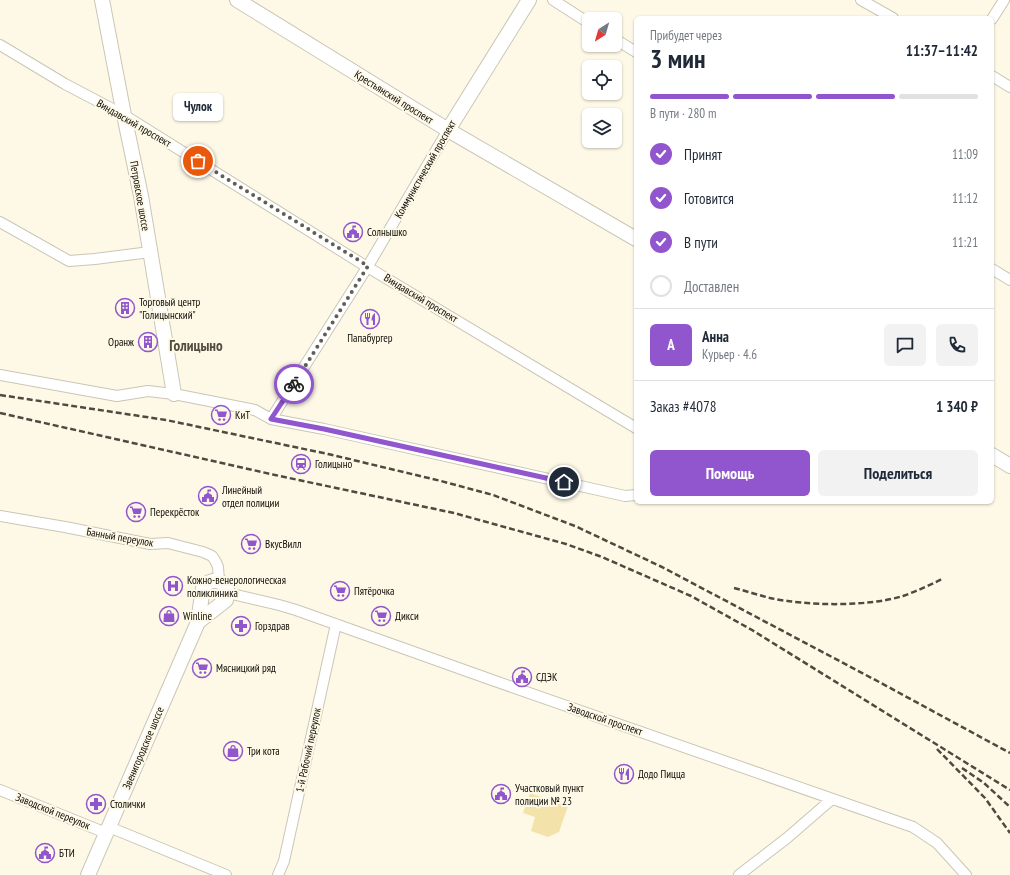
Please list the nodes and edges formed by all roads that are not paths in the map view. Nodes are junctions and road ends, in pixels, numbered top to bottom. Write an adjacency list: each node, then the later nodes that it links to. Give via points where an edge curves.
1 (102, 0): 15 (street, Петровское шоссе)
2 (237, 0): 16 (street, Крестьянский проспект)
3 (529, 0): 16 (street, Коммунистический проспект)
4 (553, 0): 9 (street)
5 (861, 0): 7 (street)
6 (1004, 0): 8 (street)
7 (889, 16)
8 (994, 16)
9 (582, 19)
10 (622, 43): 12 (street)
11 (0, 45): 15 (street, Виндавский проспект, via 65,84)
12 (634, 51)
13 (994, 77): 14 (street)
14 (1010, 87)
15 (124, 115): 19 (street, Петровское шоссе); 20 (street, Виндавский проспект)
16 (448, 130): 18 (street, Крестьянский проспект); 20 (street, Коммунистический проспект)
17 (0, 222): 19 (street, via 69,261)
18 (634, 238)
19 (150, 252): 24 (street, Петровское шоссе)
20 (368, 266): 25 (street, Коммунистический проспект); 26 (street, Виндавский проспект)
21 (994, 270): 22 (street)
22 (1010, 280)
23 (0, 374): 24 (street, via 117,396 148,391)
24 (174, 394): 25 (street, via 255,410)
25 (271, 419): 29 (street, via 625,496)
26 (634, 427)
27 (994, 455): 28 (street)
28 (1010, 466)
29 (634, 495)
30 (0, 516): 31 (street, Банный переулок, via 65,526 150,544 168,543 203,552 212,556 216,562)
31 (219, 581): 32 (street); 33 (street, via 206,584)
32 (228, 593): 34 (street, via 224,603); 36 (street, Заводской проспект, via 279,605)
33 (202, 596): 34 (street, via 207,604); 35 (street)
34 (217, 606): 35 (street)
35 (198, 622): 39 (street, Звенигородское шоссе)
36 (336, 624): 38 (street, Заводской проспект); 42 (street, 1-й Рабочий переулок, via 284,861)
37 (0, 790): 39 (street, Заводской переулок)
38 (832, 799): 43 (street); 44 (street, Заводской проспект, via 913,827 937,843)
39 (108, 830): 40 (street, Звенигородское шоссе); 41 (street)
40 (88, 875)
41 (226, 875)
42 (278, 875)
43 (739, 875)
44 (966, 875)

